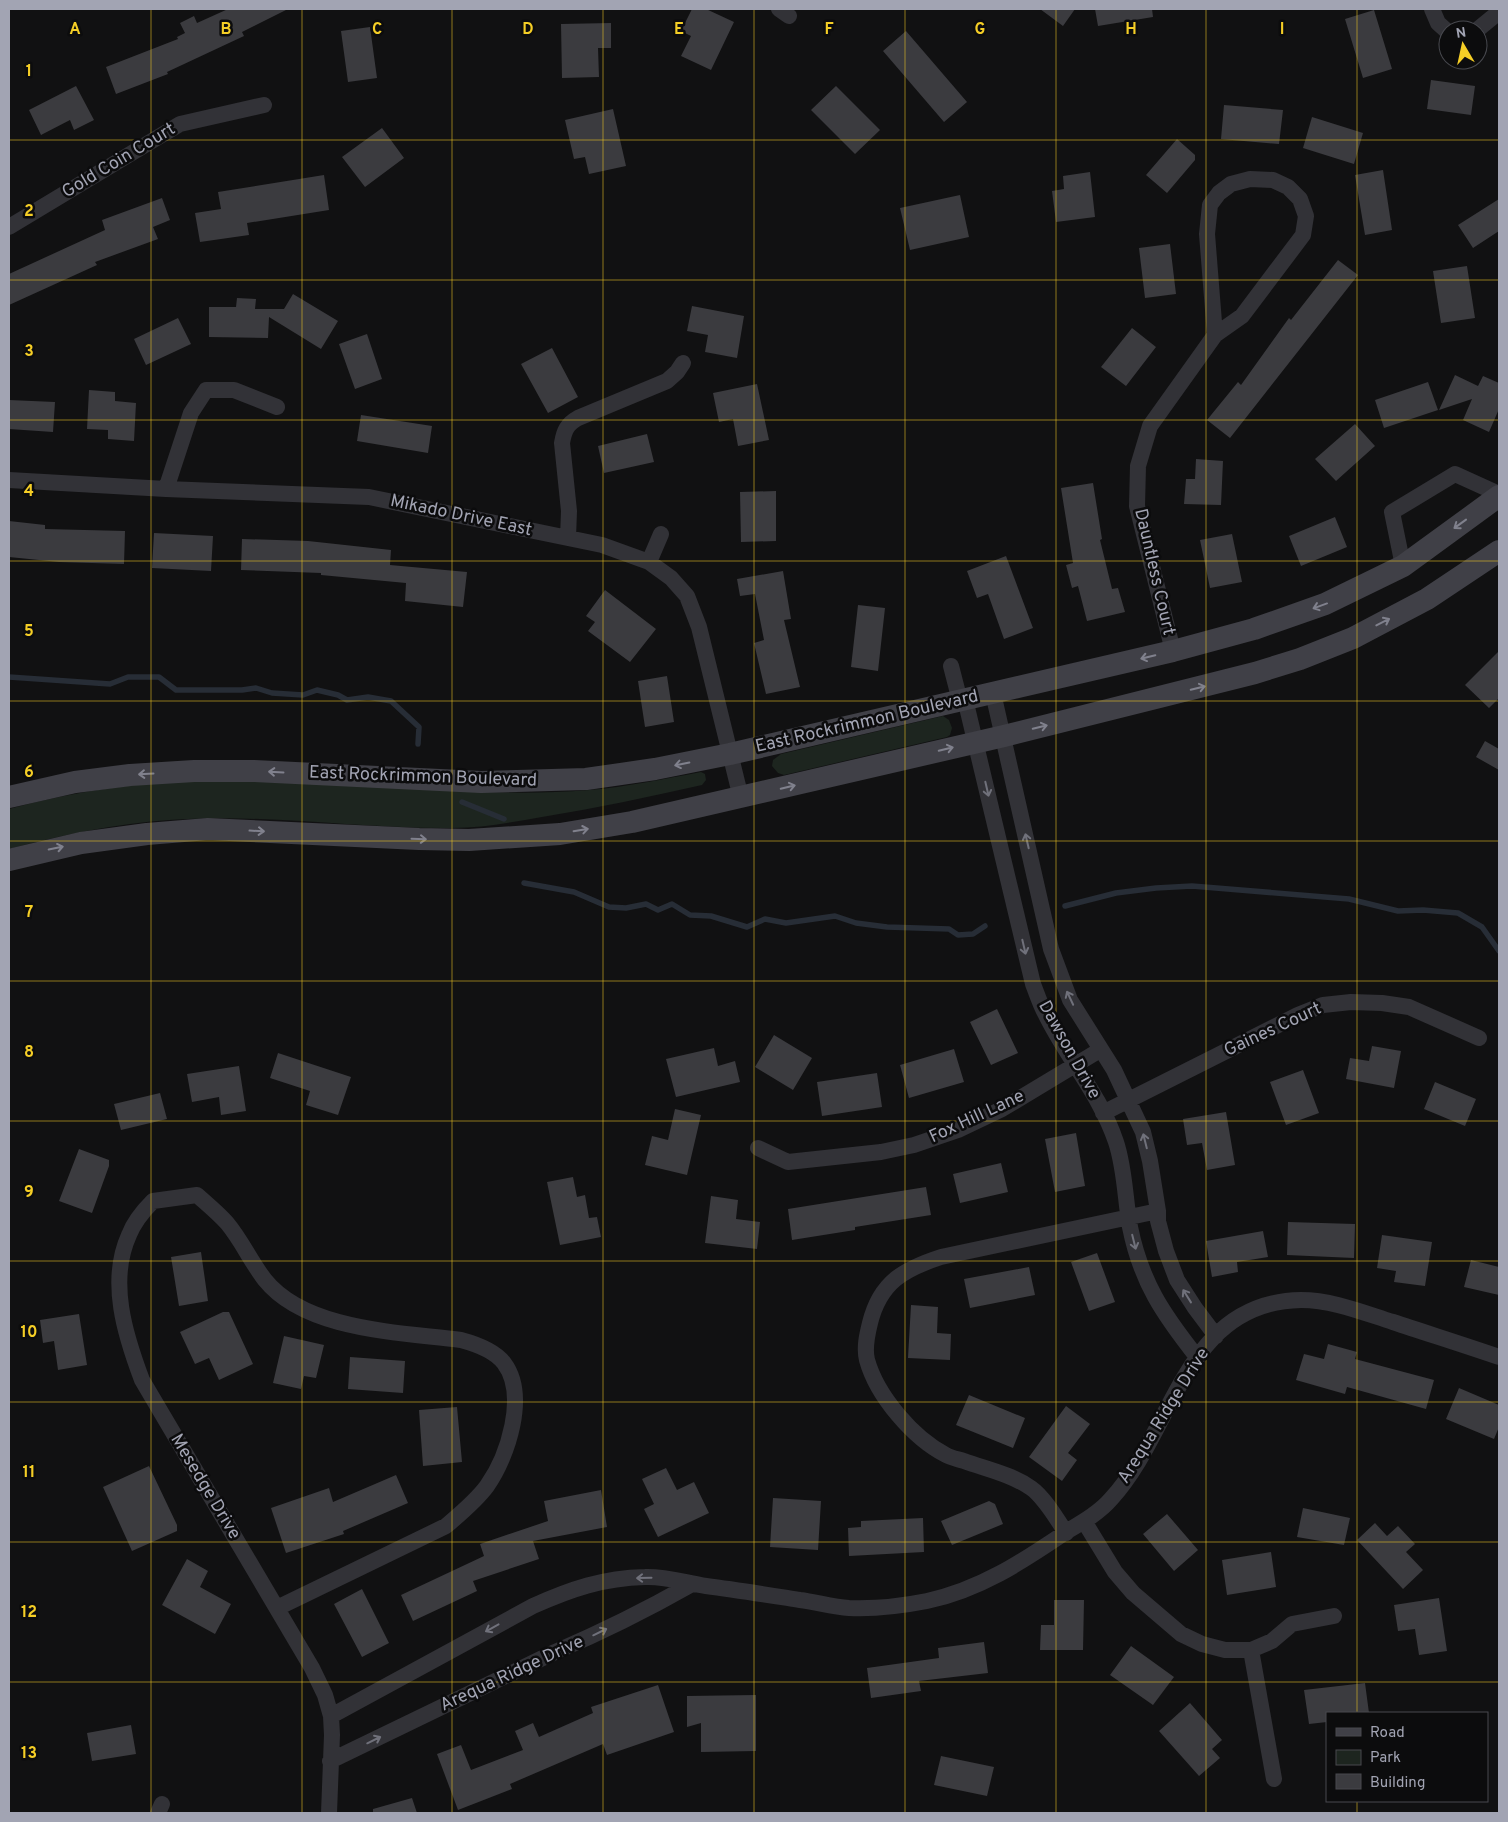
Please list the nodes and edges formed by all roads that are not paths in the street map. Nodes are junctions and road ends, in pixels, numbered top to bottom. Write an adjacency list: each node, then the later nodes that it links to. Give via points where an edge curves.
1 (1432, 9): 4 (street)
2 (1499, 12): 3 (street)
3 (1488, 21)
4 (1438, 23)
5 (264, 105): 6 (street, Gold Coin Court, via 180,124)
6 (9, 227)
7 (1215, 336): 7 (street, Dauntless Court, via 1242,316 1303,235 1306,216 1300,199 1288,187 1273,180 1250,179 1231,184 1210,205 1207,234); 18 (street, Dauntless Court, via 1150,426 1138,466 1137,506)
8 (683, 363): 14 (street, via 667,381 569,423 562,444 569,511)
9 (277, 408): 11 (street, via 234,390 206,390 191,413)
10 (9, 480): 11 (street, Mikado Drive East)
11 (166, 489): 14 (street, Mikado Drive East, via 369,497)
12 (1499, 495): 17 (main road, East Rockrimmon Boulevard, one-way to 17); 17 (street, via 1454,474 1392,512)
13 (661, 534): 16 (street)
14 (568, 538): 16 (street, Mikado Drive East, via 602,545)
15 (1499, 551): 22 (main road, one-way to 15, via 1300,659 1353,638 1427,599)
16 (649, 562): 24 (street, Mikado Drive East, via 671,578 687,596 699,627)
17 (1403, 566): 18 (main road, East Rockrimmon Boulevard, one-way to 18, via 1325,604 1254,629)
18 (1173, 651): 20 (main road, East Rockrimmon Boulevard, one-way to 20)
19 (951, 666): 21 (street, Dawson Drive)
20 (994, 693): 21 (main road, East Rockrimmon Boulevard); 22 (street, Dawson Drive)
21 (963, 700): 23 (street, Dawson Drive); 24 (main road, East Rockrimmon Boulevard)
22 (1004, 736): 23 (main road); 29 (street, Dawson Drive, one-way to 22, via 1070,1000 1051,949)
23 (975, 742): 26 (main road, one-way to 23); 30 (street, Dawson Drive, one-way to 30, via 1033,984 1045,1013)
24 (730, 754): 25 (main road, East Rockrimmon Boulevard, one-way to 25, via 586,779 481,782 194,771 130,774); 26 (street, Mikado Drive East)
25 (9, 797)
26 (741, 798): 27 (main road, one-way to 26, via 80,843 208,829 419,839 515,838 632,822)
27 (9, 860)
28 (1479, 1038): 31 (street, Gaines Court, via 1409,1007 1351,1002 1323,1005)
29 (1100, 1050): 30 (street, Fox Hill Lane); 31 (street, Dawson Drive)
30 (1076, 1065): 32 (street, Dawson Drive); 33 (street, Fox Hill Lane, via 958,1130 914,1145 881,1152 788,1162)
31 (1129, 1100): 32 (street, Gaines Court); 34 (street, Dawson Drive, one-way to 31, via 1143,1132)
32 (1103, 1113): 35 (street, Dawson Drive, via 1118,1150)
33 (758, 1148)
34 (1158, 1211): 35 (street); 36 (street, Dawson Drive, one-way to 34, via 1177,1280 1166,1251)
35 (1129, 1216): 37 (street, Dawson Drive, one-way to 37, via 1139,1259 1152,1293 1171,1325); 40 (street, via 916,1265 903,1272 878,1299 866,1340 867,1359 884,1397 918,1436 946,1455 1010,1477 1032,1489)
36 (1216, 1336): 37 (street, Arequa Ridge Drive); 38 (street, Arequa Ridge Drive, via 1238,1318 1259,1308 1304,1300 1341,1305)
37 (1197, 1357): 39 (street, Arequa Ridge Drive, via 1131,1475 1109,1502)
38 (1499, 1357)
39 (1084, 1521): 40 (street, Arequa Ridge Drive); 44 (street, via 1133,1593 1181,1634 1225,1650)
40 (1066, 1533): 41 (street, Arequa Ridge Drive, via 997,1576 966,1590 888,1607 849,1608)
41 (692, 1584): 45 (street, Arequa Ridge Drive, one-way to 45, via 648,1576 597,1582 567,1591 533,1606); 46 (street, Arequa Ridge Drive, one-way to 41, via 610,1627)
42 (277, 1608): 42 (street, Mesedge Drive, via 142,1380 132,1352 120,1295 121,1260 128,1236 139,1216 153,1201 197,1195 227,1223 266,1281 281,1296 316,1315 355,1326 476,1344 504,1362 513,1382 516,1406 504,1452 487,1486 465,1509 446,1526); 45 (street, Mesedge Drive, via 312,1668)
43 (1334, 1616): 44 (street, via 1292,1624 1272,1641)
44 (1251, 1650): 47 (street)
45 (330, 1716): 46 (street, Mesedge Drive)
46 (330, 1761): 48 (street, Mesedge Drive)
47 (1274, 1778)
48 (329, 1813)

